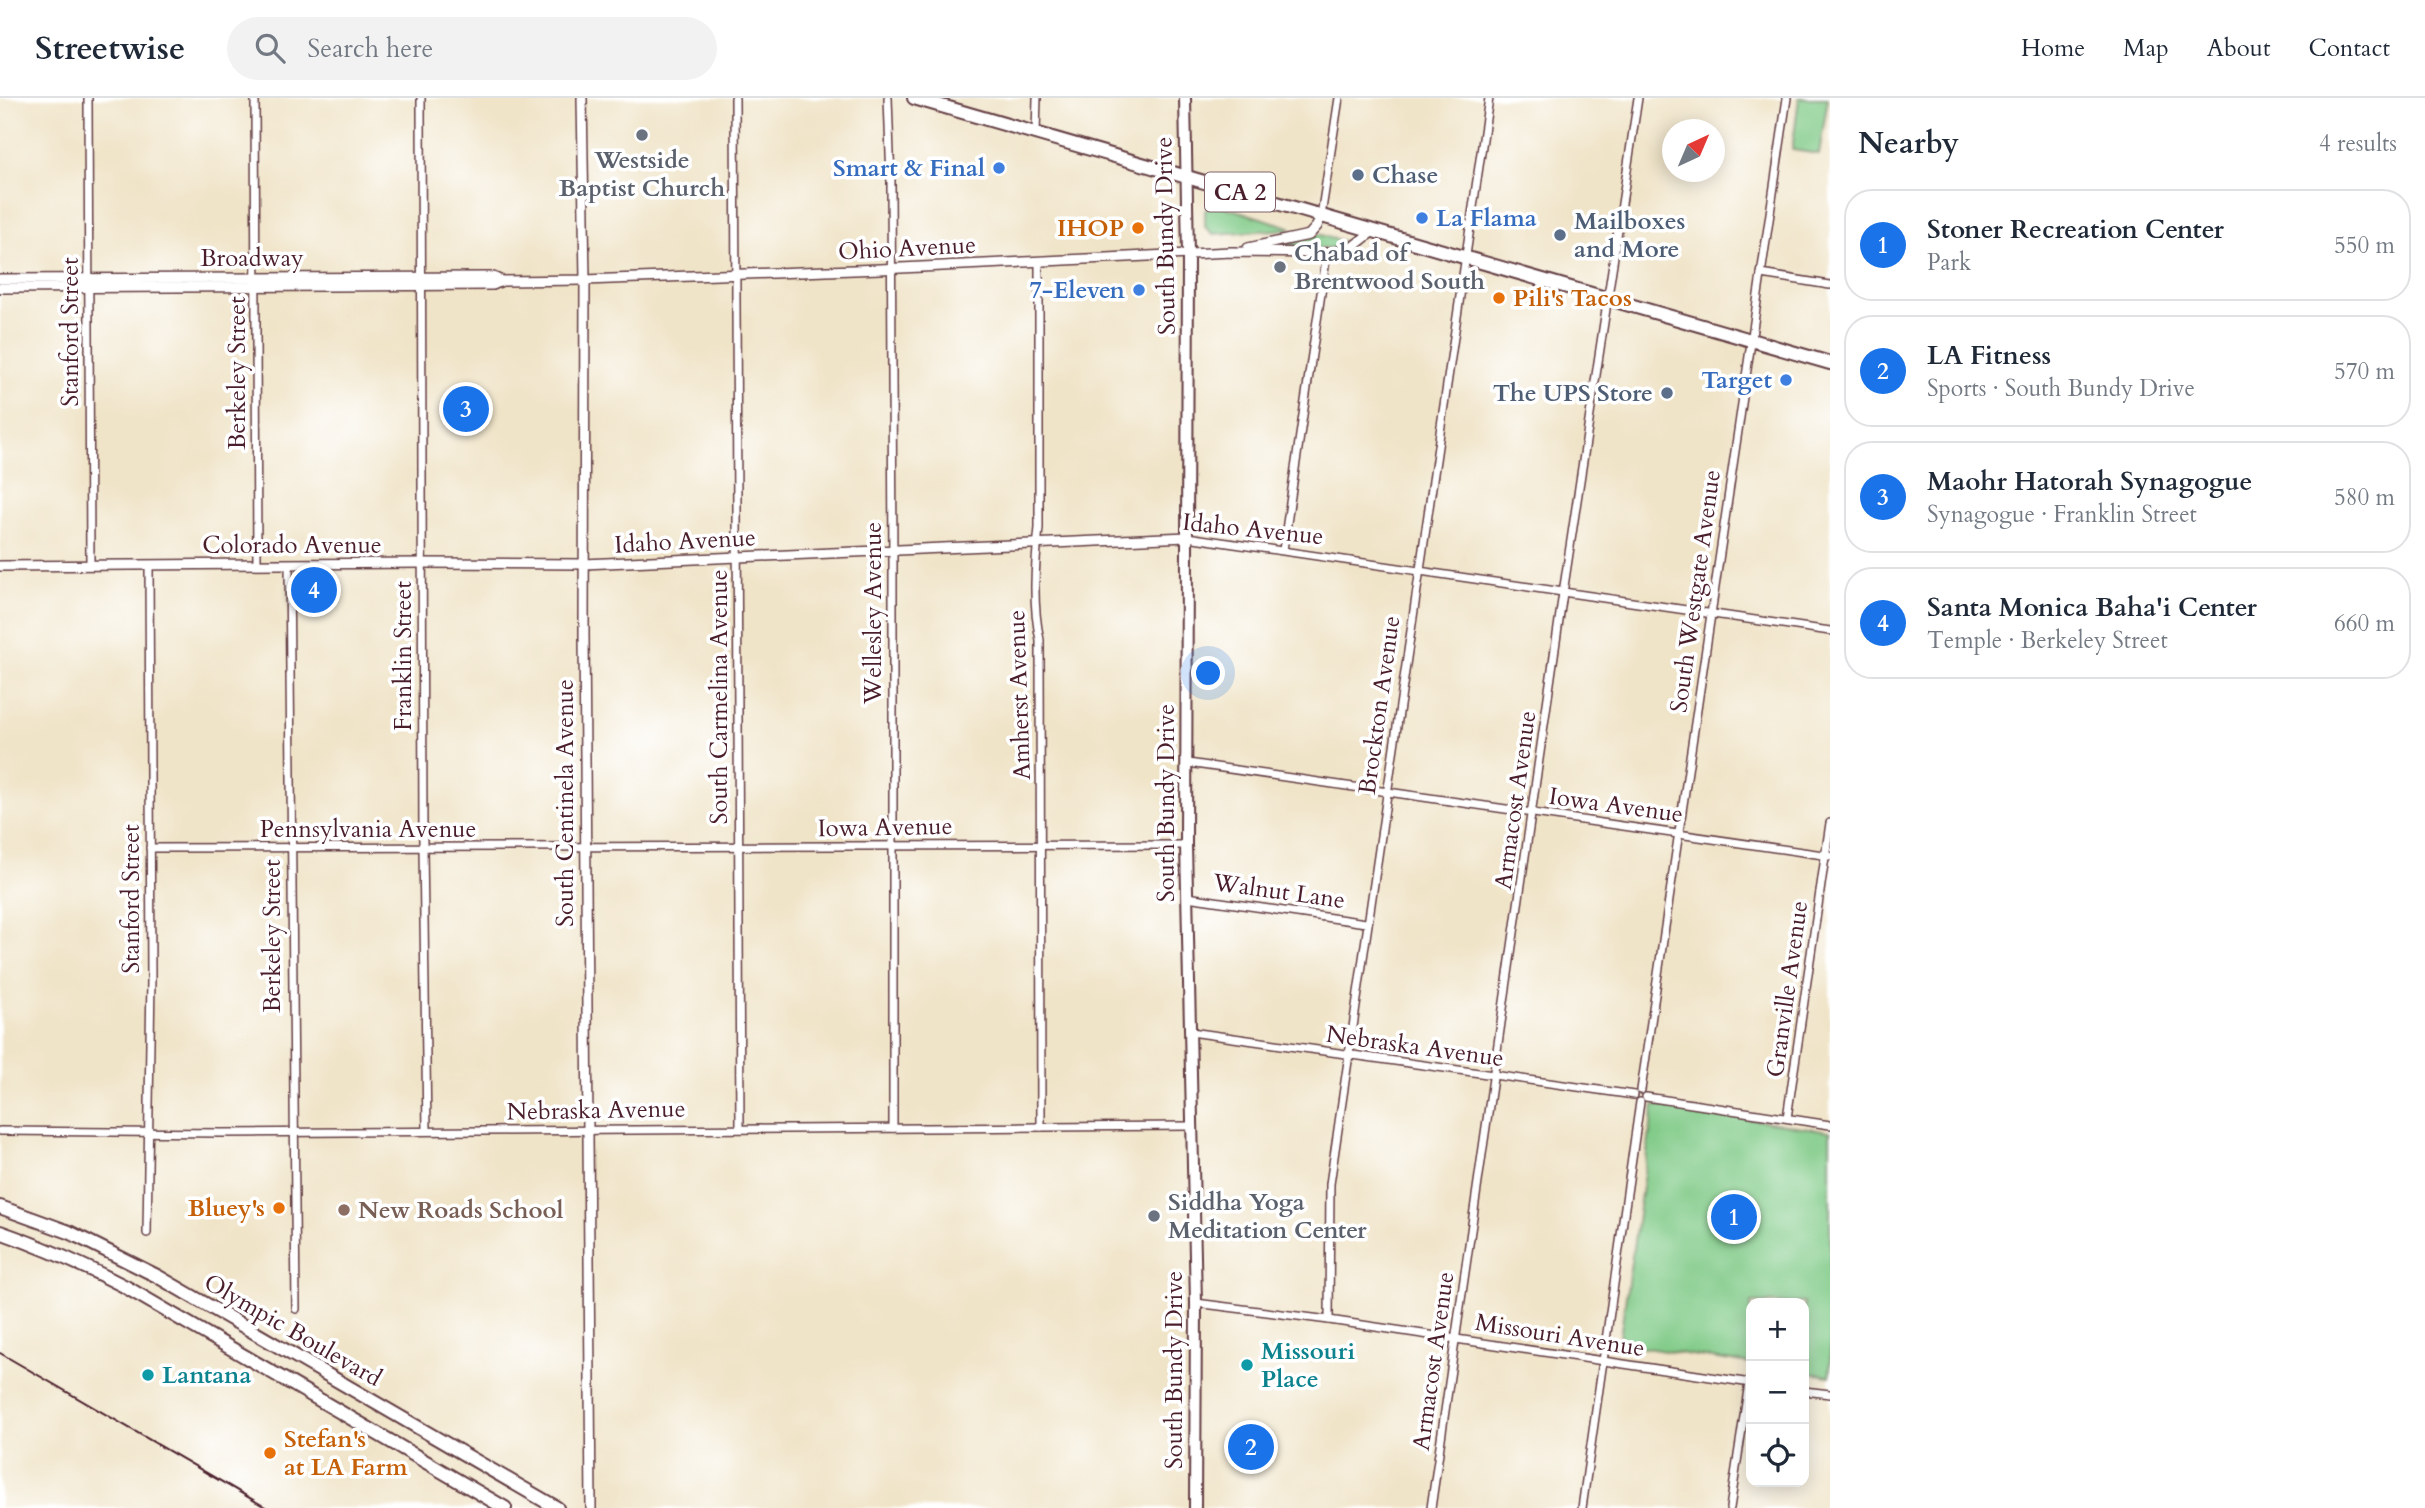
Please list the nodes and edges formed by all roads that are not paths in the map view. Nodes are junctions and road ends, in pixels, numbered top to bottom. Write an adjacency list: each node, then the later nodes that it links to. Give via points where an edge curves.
1 (88, 98): 29 (street, Stanford Street)
2 (255, 98): 30 (street, Berkeley Street)
3 (421, 98): 27 (street, Franklin Street)
4 (582, 98): 28 (street, South Centinela Avenue)
5 (735, 98): 24 (street, South Carmelina Avenue)
6 (888, 98): 23 (street, Wellesley Avenue)
7 (914, 98): 14 (main road, CA 2)
8 (1037, 98): 14 (street)
9 (1185, 98): 15 (main road, South Bundy Drive)
10 (1339, 98): 16 (street)
11 (1489, 98): 21 (street, Brockton Avenue)
12 (1638, 98): 33 (street, Armacost Avenue)
13 (1787, 98): 25 (street, South Westgate Avenue)
14 (1036, 133): 15 (main road, CA 2)
15 (1185, 176): 16 (main road, CA 2); 20 (main road, South Bundy Drive)
16 (1321, 216): 17 (main road, CA 2); 18 (street, Ohio Avenue, via 1309,235)
17 (1373, 230): 19 (street, Ohio Avenue, via 1350,249); 21 (main road, CA 2)
18 (1231, 252): 19 (street, Ohio Avenue); 20 (street, Ohio Avenue)
19 (1327, 253): 38 (street)
20 (1188, 254): 22 (street, Ohio Avenue); 36 (main road, South Bundy Drive)
21 (1465, 257): 33 (main road, CA 2); 48 (street, Brockton Avenue)
22 (1039, 261): 23 (street, Ohio Avenue); 37 (street, Amherst Avenue)
23 (891, 268): 24 (street, Ohio Avenue); 39 (street, Wellesley Avenue)
24 (736, 274): 28 (street, Ohio Avenue); 40 (street, South Carmelina Avenue)
25 (1761, 274): 31 (street); 34 (street, South Westgate Avenue)
26 (0, 279): 29 (street, Broadway)
27 (421, 281): 28 (street, Broadway, via 493,285 502,281); 30 (street, Broadway); 41 (street, Franklin Street)
28 (585, 281): 44 (street, South Centinela Avenue)
29 (89, 282): 30 (street, Broadway); 32 (street, Broadway); 45 (street, Stanford Street)
30 (256, 282): 42 (street, Berkeley Street)
31 (1830, 285)
32 (0, 288)
33 (1608, 299): 34 (main road, CA 2); 49 (street, Armacost Avenue)
34 (1752, 340): 35 (main road, CA 2); 50 (street, South Westgate Avenue)
35 (1830, 363)
36 (1187, 537): 37 (street, Idaho Avenue); 38 (street, Idaho Avenue); 52 (main road, South Bundy Drive)
37 (1037, 544): 39 (street, Idaho Avenue); 58 (street, Amherst Avenue)
38 (1283, 550): 48 (street, Idaho Avenue)
39 (893, 551): 40 (street, Idaho Avenue); 57 (street, Wellesley Avenue)
40 (738, 557): 44 (street, Idaho Avenue); 61 (street, South Carmelina Avenue)
41 (422, 563): 43 (street, Colorado Avenue); 44 (street, Colorado Avenue); 64 (street, Franklin Street)
42 (257, 564): 43 (street, Colorado Avenue); 46 (street, Colorado Avenue)
43 (289, 564): 63 (street, Berkeley Street)
44 (584, 564): 60 (street, South Centinela Avenue)
45 (90, 565): 46 (street, Colorado Avenue); 47 (street, Colorado Avenue)
46 (149, 565): 62 (street, Stanford Street)
47 (0, 566)
48 (1419, 570): 49 (street, Idaho Avenue); 53 (street, Brockton Avenue)
49 (1563, 593): 50 (street, Idaho Avenue); 54 (street, Armacost Avenue)
50 (1710, 614): 51 (street, Idaho Avenue); 56 (street, South Westgate Avenue)
51 (1830, 631)
52 (1188, 763): 53 (street, Iowa Avenue); 59 (main road, South Bundy Drive)
53 (1386, 792): 54 (street, Iowa Avenue); 67 (street, Brockton Avenue)
54 (1533, 813): 56 (street, Iowa Avenue); 70 (street, Armacost Avenue)
55 (1830, 823): 65 (street, Granville Avenue)
56 (1679, 834): 65 (street, Iowa Avenue); 71 (street, South Westgate Avenue)
57 (892, 845): 58 (street, Iowa Avenue); 61 (street, Iowa Avenue); 77 (street, Wellesley Avenue)
58 (1041, 845): 59 (street, Iowa Avenue); 75 (street, Amherst Avenue)
59 (1186, 845): 66 (main road, South Bundy Drive)
60 (585, 847): 61 (street, Iowa Avenue); 64 (street, Pennsylvania Avenue); 79 (street, South Centinela Avenue)
61 (739, 847): 76 (street, South Carmelina Avenue)
62 (150, 848): 63 (street, Pennsylvania Avenue); 81 (street, Stanford Street)
63 (291, 848): 64 (street, Pennsylvania Avenue); 82 (street, Berkeley Street)
64 (423, 848): 78 (street, Franklin Street)
65 (1828, 856): 72 (street, Granville Avenue)
66 (1187, 897): 67 (street, Walnut Lane); 68 (main road, South Bundy Drive)
67 (1366, 923): 69 (street, Brockton Avenue)
68 (1191, 1032): 69 (street, Nebraska Avenue); 74 (main road, South Bundy Drive)
69 (1348, 1055): 70 (street, Nebraska Avenue); 88 (street, Brockton Avenue, via 1329,1184)
70 (1494, 1076): 71 (street, Nebraska Avenue); 89 (street, Armacost Avenue)
71 (1640, 1096): 72 (street, Nebraska Avenue); 90 (street, South Westgate Avenue)
72 (1787, 1118): 73 (street, Nebraska Avenue)
73 (1830, 1125)
74 (1192, 1126): 75 (street, Nebraska Avenue); 86 (main road, South Bundy Drive)
75 (1041, 1127): 77 (street, Nebraska Avenue)
76 (740, 1128): 77 (street, Nebraska Avenue); 79 (street, Nebraska Avenue)
77 (893, 1128)
78 (427, 1130): 79 (street, Nebraska Avenue); 82 (street, Nebraska Avenue)
79 (587, 1130): 97 (street, South Centinela Avenue)
80 (0, 1131): 81 (street, Nebraska Avenue)
81 (149, 1132): 82 (street, Nebraska Avenue); 85 (street, Stanford Street)
82 (293, 1133): 87 (street, Berkeley Street)
83 (0, 1207): 96 (main road, Olympic Boulevard, via 69,1232 135,1264)
84 (0, 1232): 95 (main road, Olympic Boulevard, via 69,1258 124,1286)
85 (148, 1233)
86 (1196, 1303): 88 (street, Missouri Avenue); 98 (main road, South Bundy Drive)
87 (296, 1309)
88 (1329, 1320): 89 (street, Missouri Avenue)
89 (1455, 1339): 90 (street, Missouri Avenue); 99 (street, Armacost Avenue)
90 (1603, 1361): 91 (street, Missouri Avenue); 100 (street, South Westgate Avenue)
91 (1746, 1382)
92 (1809, 1392): 93 (street)
93 (1830, 1394)
94 (1746, 1408): 101 (street)
95 (505, 1508)
96 (557, 1508)
97 (591, 1508)
98 (1195, 1508)
99 (1432, 1508)
100 (1582, 1508)
101 (1730, 1508)

